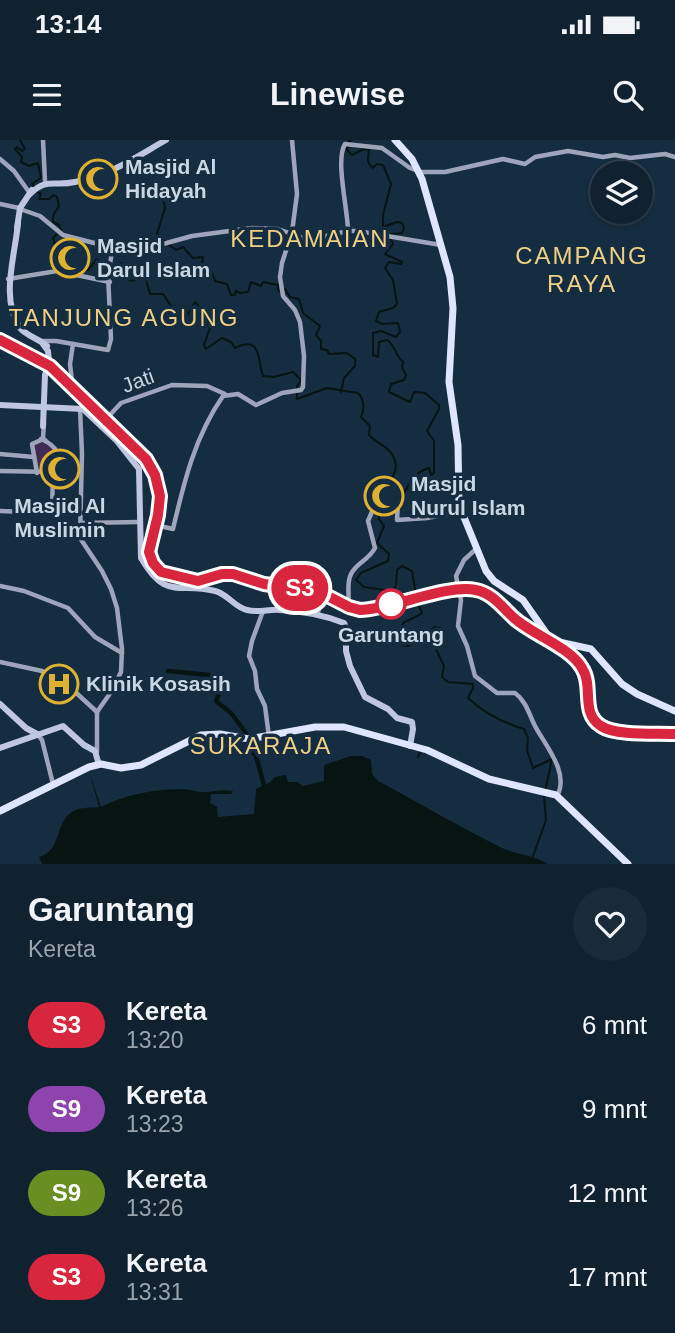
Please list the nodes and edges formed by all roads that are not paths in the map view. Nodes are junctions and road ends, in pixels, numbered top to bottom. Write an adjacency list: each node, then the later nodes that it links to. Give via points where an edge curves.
1 (43, 140): 9 (street)
2 (164, 140): 5 (main road)
3 (292, 140): 15 (street, via 297,182)
4 (396, 140): 8 (highway)
5 (136, 156): 9 (main road, via 109,172 80,180); 10 (main road, via 99,176 66,184 45,182)
6 (675, 158): 8 (street, via 665,154 603,157 568,151 535,157 525,164 505,159 445,172)
7 (0, 159): 10 (street)
8 (417, 169): 14 (street, via 383,149 343,147); 16 (highway)
9 (45, 181): 10 (main road)
10 (32, 188): 12 (main road); 13 (main road, bridge, via 20,207)
11 (0, 204): 12 (street)
12 (20, 208): 13 (main road); 18 (street, via 40,216 59,233)
13 (17, 229): 19 (main road)
14 (348, 231): 15 (street, via 314,240); 17 (street)
15 (292, 232): 18 (street, via 252,228 140,248); 23 (street, via 281,267 282,292 300,325 303,387 256,405 241,394)
16 (439, 232): 17 (highway); 35 (highway, via 454,298 450,376 460,441)
17 (441, 245): 35 (highway, via 453,297 449,382)
18 (113, 247): 20 (street)
19 (5, 280): 20 (street, via 57,271); 21 (main road, via 6,308 18,328)
20 (110, 282): 22 (street, via 108,350)
21 (44, 344): 22 (street); 25 (main road, via 48,362); 28 (main road, bridge, via 49,361)
22 (72, 344): 27 (street, via 71,379)
23 (225, 394): 27 (street, Jati, via 208,386 172,385 121,403); 42 (street, via 195,447 173,529)
24 (0, 405): 25 (main road)
25 (43, 408): 26 (main road); 28 (street)
26 (82, 411): 39 (street); 40 (main road, via 121,445 139,469)
27 (108, 416): 42 (street, via 146,452 156,468 164,493)
28 (42, 428): 29 (street)
29 (44, 440): 31 (street, via 32,444); 33 (street, via 58,453)
30 (0, 454): 31 (street)
31 (34, 457): 34 (street)
32 (0, 471): 34 (street)
33 (53, 471): 34 (street); 38 (street)
34 (37, 472)
35 (460, 484): 37 (highway); 43 (highway, via 462,509)
36 (0, 511): 38 (street)
37 (461, 511): 43 (highway); 47 (street, via 396,519 397,501 387,492 368,521 375,548 349,578 348,604 325,592)
38 (52, 513): 39 (street)
39 (81, 514): 41 (street)
40 (140, 522): 41 (street); 44 (main road, via 141,558)
41 (80, 523): 48 (street, via 81,542 102,571 116,604)
42 (160, 526): 44 (street, via 157,563)
43 (476, 548): 51 (highway, via 491,578 523,600 549,637 591,649 622,684); 62 (street, via 456,578 461,600 459,629 477,679 496,694 515,693 524,702 555,759 561,787)
44 (149, 570): 46 (main road, via 171,587 217,591 241,608)
45 (0, 586): 48 (street, via 66,607 95,637)
46 (263, 610): 47 (main road); 55 (street, via 249,656)
47 (317, 615): 57 (main road, via 345,625 346,651 362,693 397,718 411,722)
48 (122, 653): 52 (street, via 120,673)
49 (0, 662): 52 (street, via 44,672)
50 (0, 704): 53 (main road)
51 (675, 709)
52 (97, 712): 59 (street)
53 (28, 730): 54 (main road); 56 (main road)
54 (37, 734): 56 (main road); 59 (main road, via 63,726); 61 (street)
55 (269, 736): 57 (highway, via 336,727); 60 (highway, via 247,740 223,735 195,737 135,766)
56 (29, 739): 58 (main road)
57 (410, 745): 62 (highway, via 478,774)
58 (1, 747)
59 (96, 750): 60 (main road)
60 (99, 764): 61 (highway)
61 (54, 784): 63 (highway)
62 (557, 797): 64 (highway)
63 (0, 810)
64 (628, 864)

